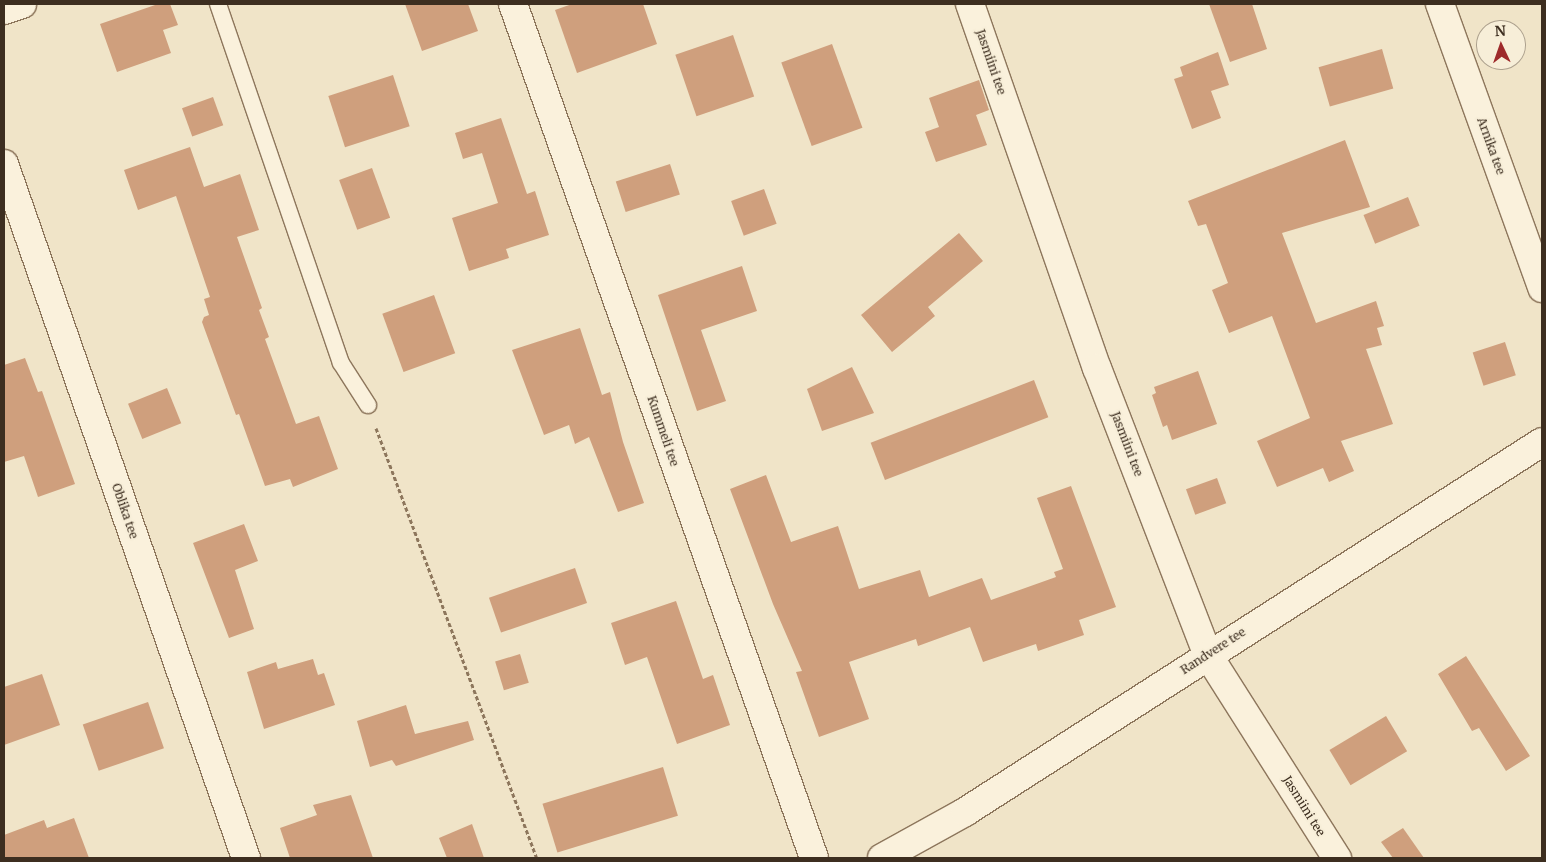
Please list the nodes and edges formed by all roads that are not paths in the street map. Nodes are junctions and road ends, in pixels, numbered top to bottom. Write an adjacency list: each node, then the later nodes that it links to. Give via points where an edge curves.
1 (22, 4): 6 (street)
2 (218, 4): 9 (lane, via 341,363)
3 (513, 4): 13 (street, Kummeli tee)
4 (970, 4): 11 (street, Jasmiini tee, via 1097,368)
5 (1440, 4): 8 (street, Arnika tee)
6 (4, 10)
7 (4, 164): 12 (street, Oblika tee)
8 (1542, 288)
9 (368, 406)
10 (1542, 442): 11 (street, Randvere tee)
11 (1208, 654): 14 (street, Randvere tee, via 965,812); 15 (street, Jasmiini tee)
12 (246, 858)
13 (814, 858)
14 (882, 858)
15 (1337, 858)

